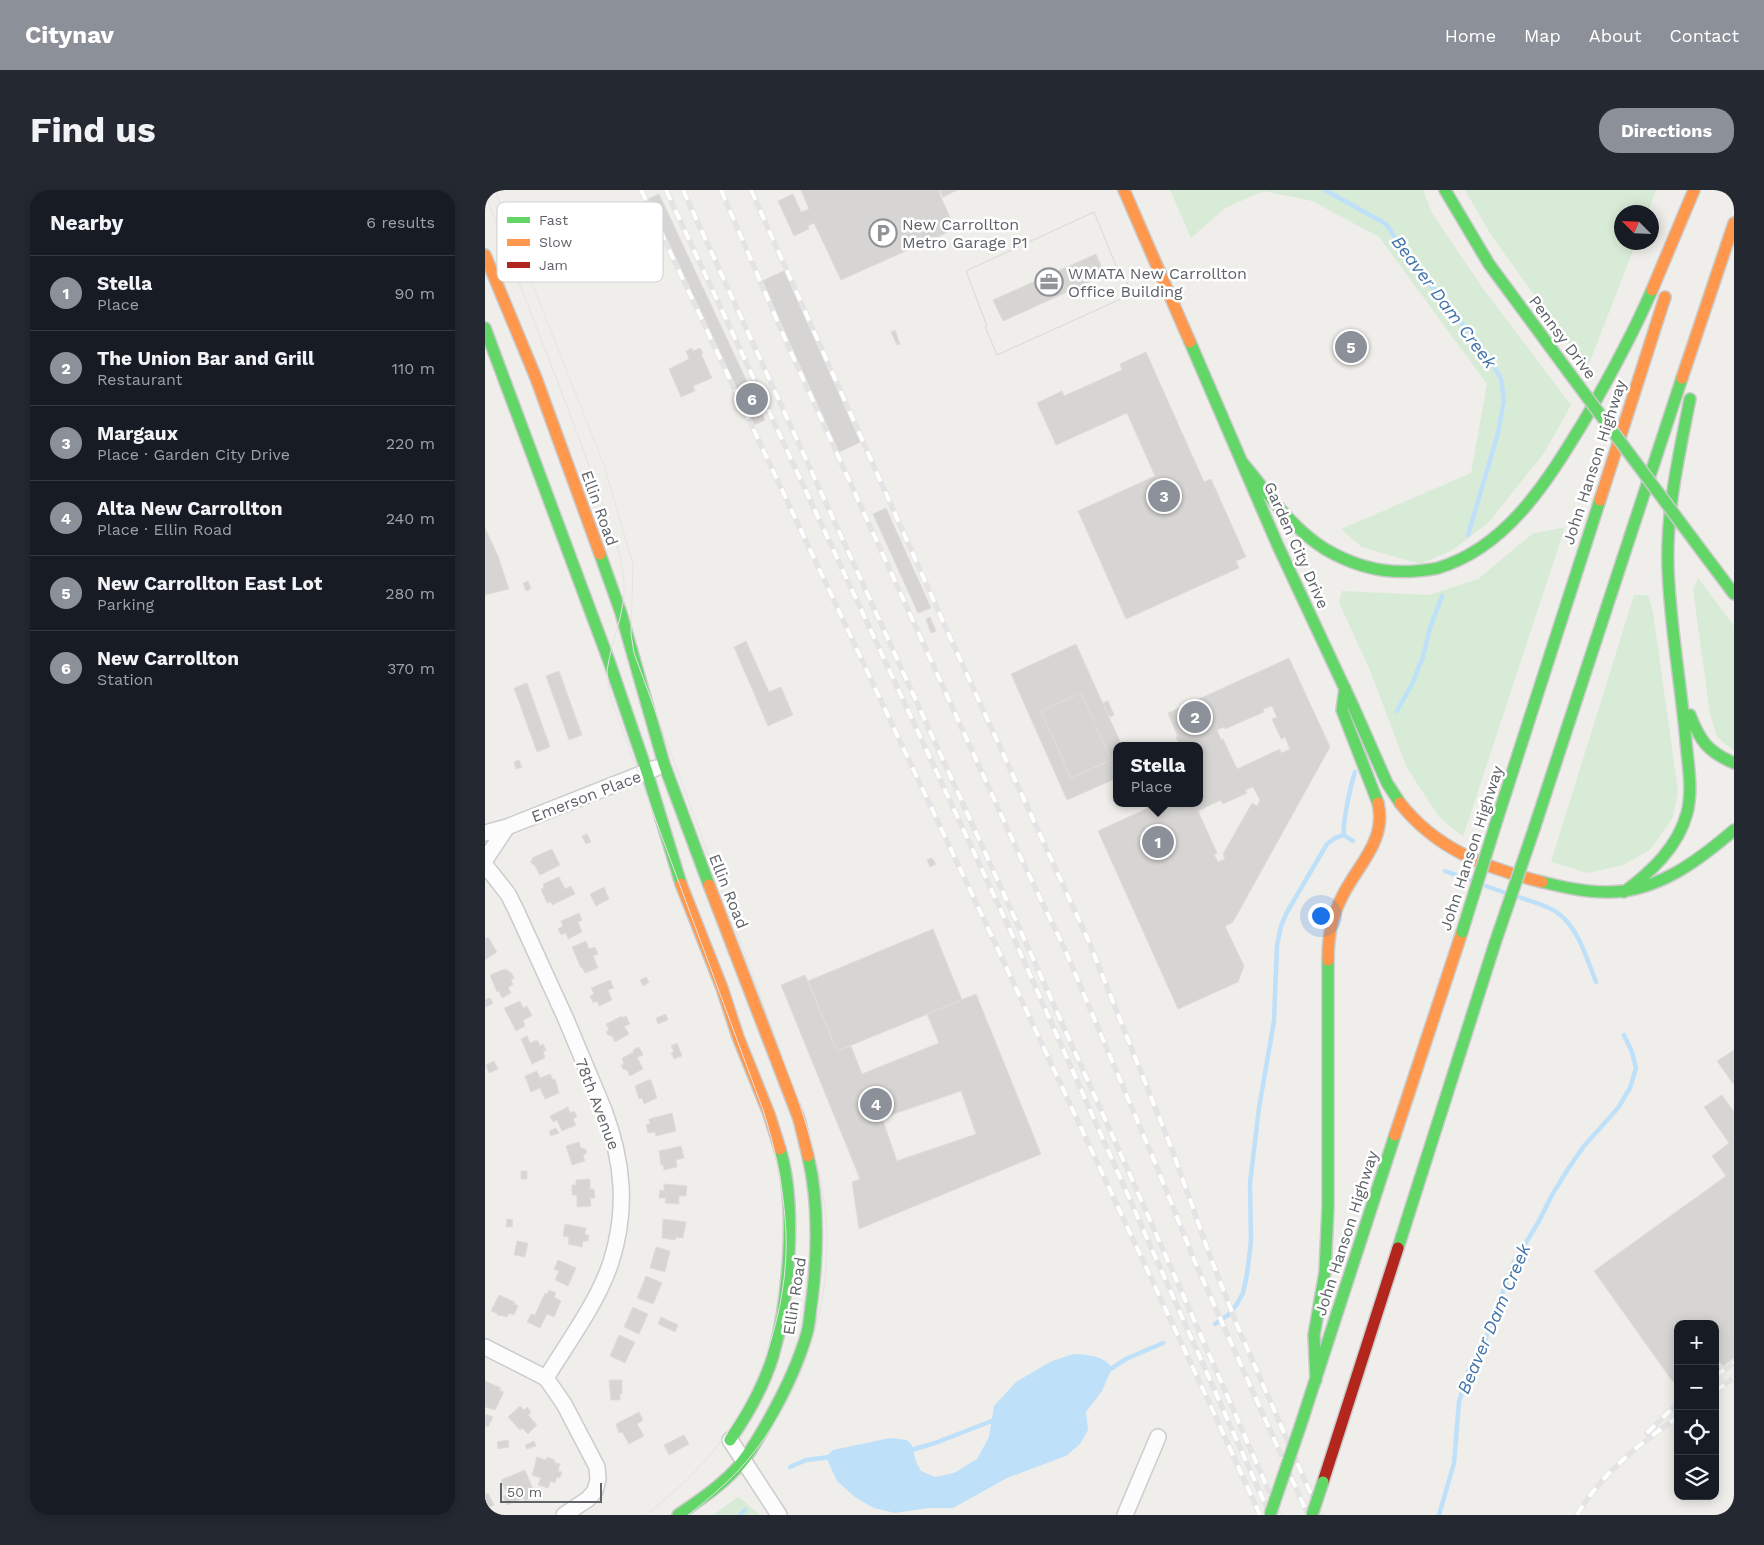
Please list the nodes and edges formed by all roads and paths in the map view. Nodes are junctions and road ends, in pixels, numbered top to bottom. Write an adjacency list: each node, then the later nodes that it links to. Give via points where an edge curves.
1 (1124, 190): 11 (main road, Garden City Drive)
2 (1445, 190): 12 (main road, Pennsy Drive, bridge, via 1489,264)
3 (1694, 190): 11 (main road, via 1623,354 1566,451 1520,514 1500,534 1462,560 1415,572 1390,572 1343,558 1305,534)
4 (1700, 190): 7 (main road)
5 (1734, 223): 9 (main road)
6 (485, 255): 16 (main road, Ellin Road, via 535,378 621,613)
7 (1675, 265)
8 (1669, 284): 26 (main road, John Hanson Highway, bridge)
9 (1710, 296): 14 (main road, via 1675,477 1667,539 1671,607); 35 (main road, bridge, via 1495,943)
10 (485, 328): 17 (main road, Ellin Road)
11 (1242, 462): 13 (main road, Garden City Drive)
12 (1734, 594)
13 (1345, 688): 23 (main road, Garden City Drive, via 1397,800 1442,844 1467,857 1549,884 1575,890); 26 (main road, via 1341,710 1379,805 1380,827 1372,849 1338,905 1328,940 1328,1206 1325,1272 1314,1335)
14 (1683, 698): 15 (main road, via 1701,742 1717,757); 23 (main road, via 1691,798 1684,824 1663,857)
15 (1734, 763)
16 (664, 764): 17 (street, Emerson Place); 29 (main road, Ellin Road, via 799,1119 814,1181 817,1246 807,1332 781,1399)
17 (647, 772): 18 (street, Emerson Place); 28 (main road, Ellin Road, via 679,878 769,1114 783,1159 787,1188 790,1246 782,1318 773,1357 749,1412)
18 (507, 827): 20 (street, Emerson Place); 21 (street)
19 (1734, 830): 23 (main road, via 1683,870)
20 (485, 833)
21 (485, 860)
22 (485, 865): 25 (street, 78th Avenue, via 508,894 532,942 604,1110 619,1158 621,1206 611,1262 587,1310)
23 (1624, 892)
24 (485, 1347): 25 (street)
25 (546, 1378): 30 (street, via 564,1404 597,1466 595,1490 588,1499)
26 (1316, 1380): 34 (main road, John Hanson Highway, bridge)
27 (1158, 1437): 33 (street)
28 (730, 1440): 29 (street)
29 (743, 1460): 31 (main road, Ellin Road, via 718,1486); 32 (street)
30 (564, 1515)
31 (678, 1515)
32 (779, 1515)
33 (1125, 1515)
34 (1270, 1515)
35 (1312, 1515)

